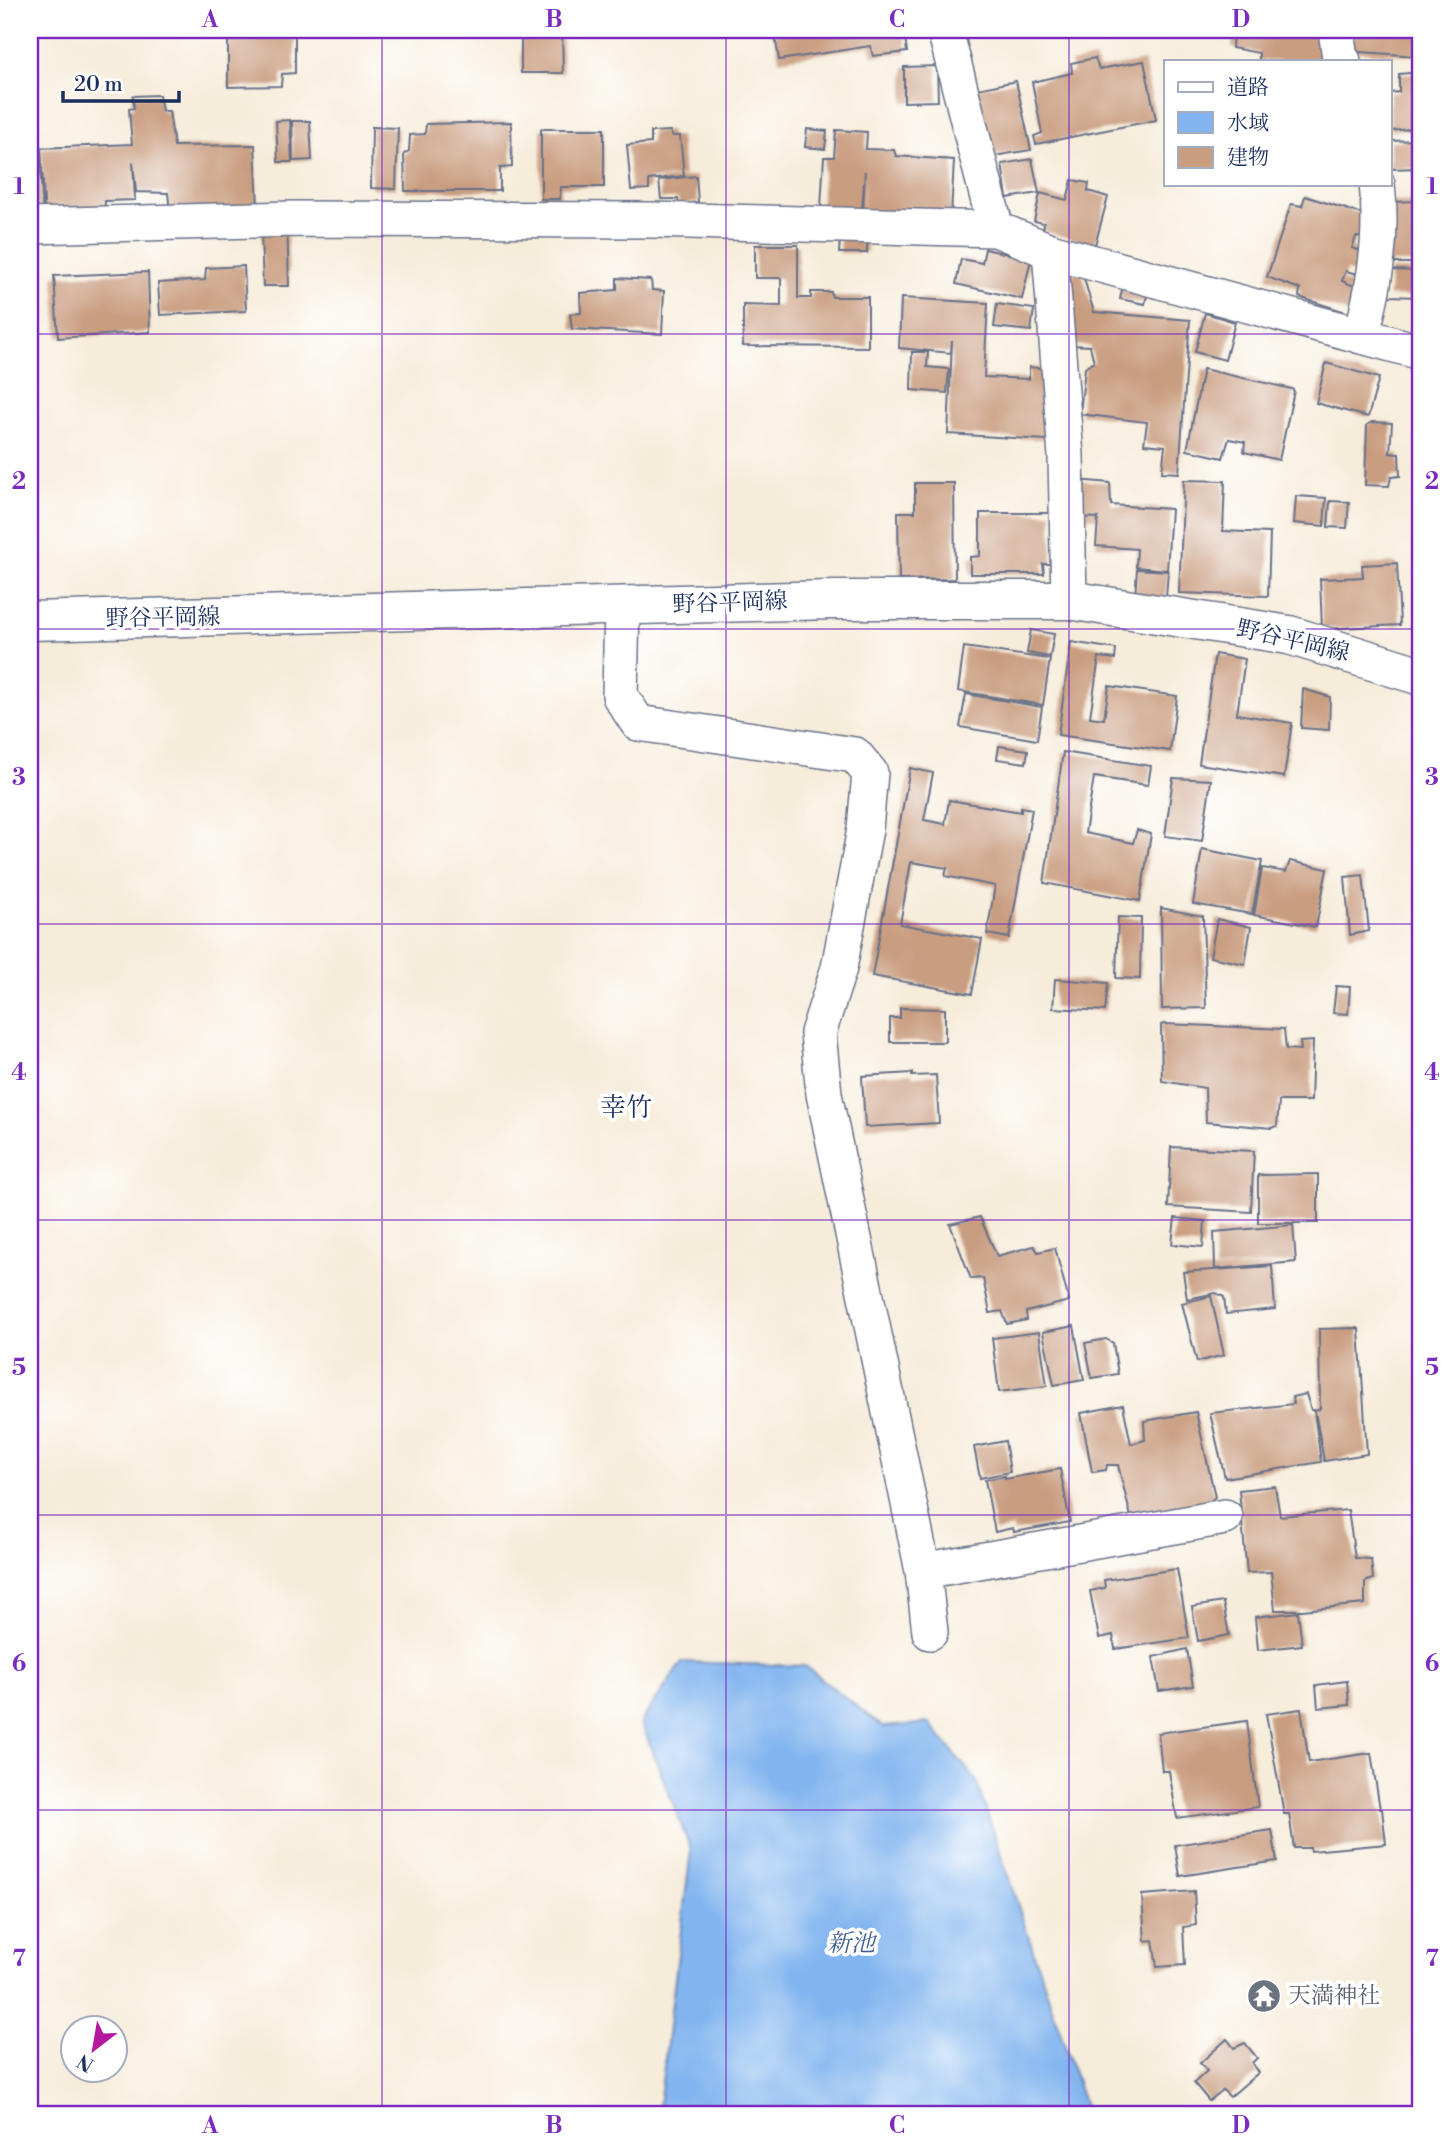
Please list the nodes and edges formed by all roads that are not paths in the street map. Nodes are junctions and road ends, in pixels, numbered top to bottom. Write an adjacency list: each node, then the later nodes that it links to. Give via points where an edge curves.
1 (945, 30): 6 (street)
2 (1336, 30): 3 (street)
3 (1342, 60)
4 (1377, 186): 8 (street, via 1377,256)
5 (30, 226): 6 (street, via 293,219 652,220)
6 (996, 229): 7 (street)
7 (1050, 251): 8 (street); 10 (street, via 1066,456)
8 (1361, 336): 9 (street)
9 (1421, 352)
10 (1069, 600): 11 (main road, 野谷平岡線); 13 (main road, 野谷平岡線, via 1289,635)
11 (622, 606): 12 (main road, 野谷平岡線); 15 (street, via 620,696 638,723 855,755 870,773 865,829 839,968 818,1033 824,1094)
12 (30, 621)
13 (1421, 676)
14 (1225, 1517): 15 (street)
15 (923, 1571): 16 (street)
16 (930, 1632)

